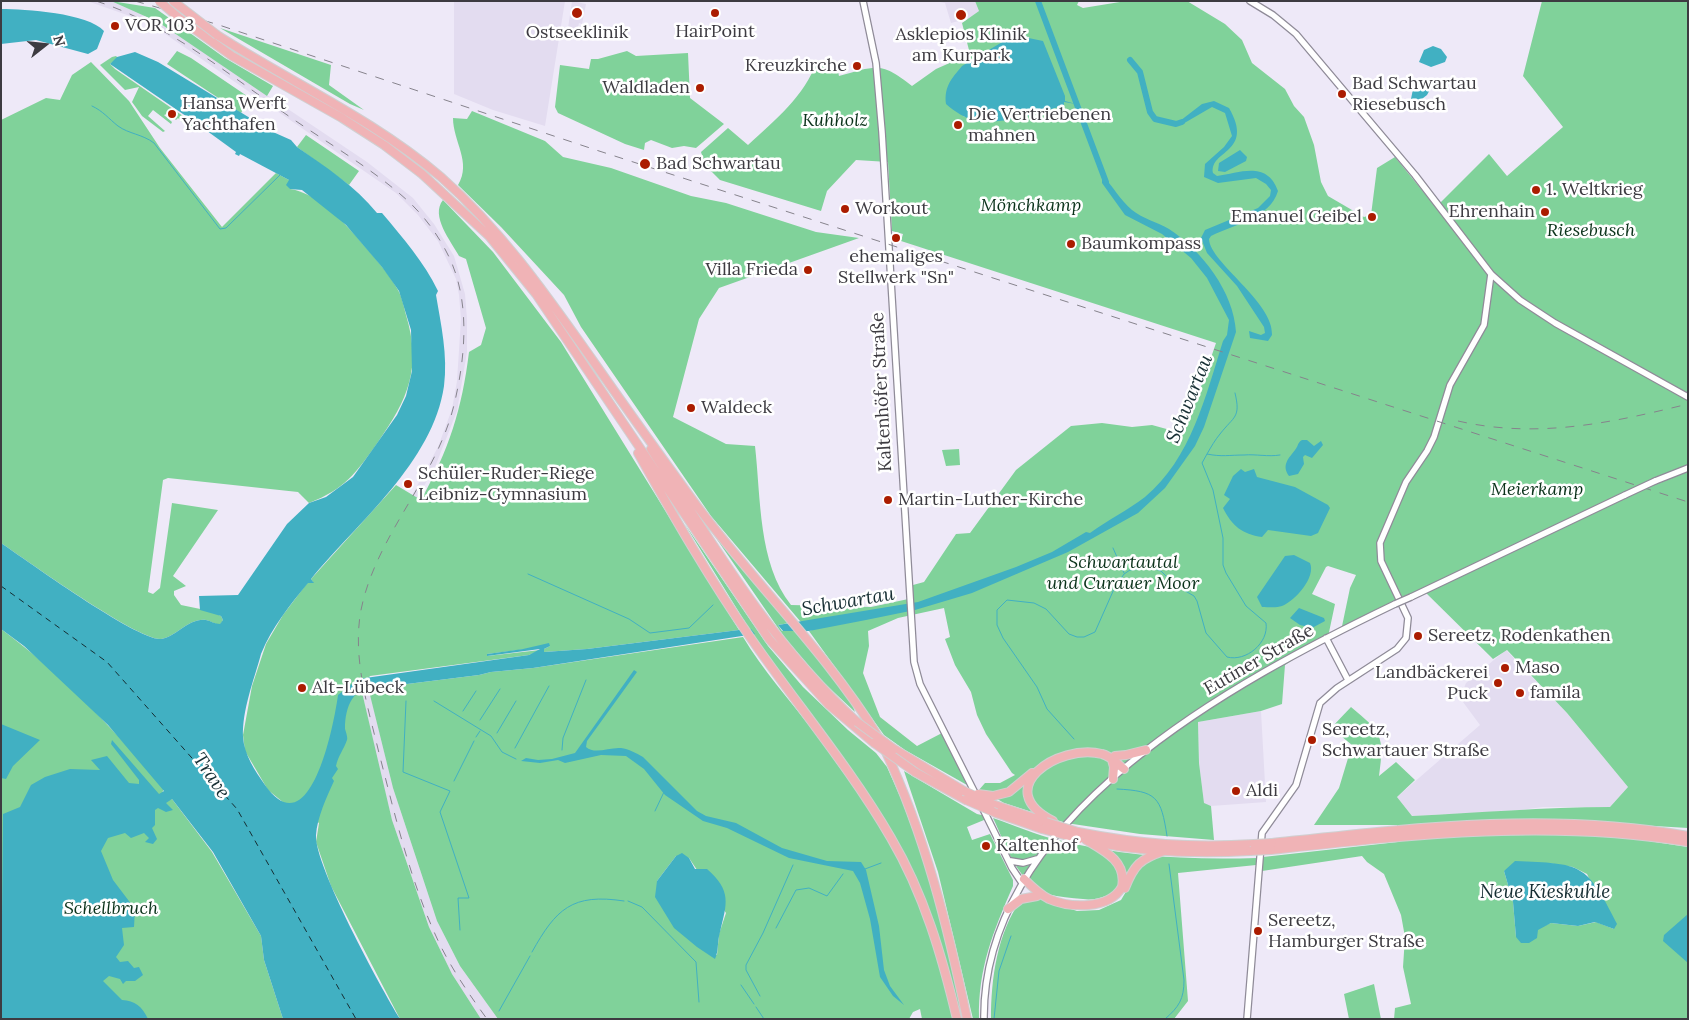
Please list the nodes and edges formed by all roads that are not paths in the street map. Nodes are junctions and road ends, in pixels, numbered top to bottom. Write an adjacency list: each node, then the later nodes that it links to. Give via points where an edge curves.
1 (159, 1): 8 (highway, bridge, via 212,43 365,132 451,199 521,274)
2 (173, 1): 6 (highway, bridge, via 217,35 369,124 442,179 495,230 528,268)
3 (863, 1): 25 (street, Kaltenhöfer Straße, via 876,63 914,662 920,684)
4 (1250, 1): 5 (street, via 1296,34 1415,175)
5 (1491, 274): 7 (street, via 1520,300 1556,323); 11 (street, via 1484,325 1450,384 1434,436 1406,482 1380,543 1381,561 1408,618 1406,638 1397,649)
6 (591, 358): 15 (highway, bridge, via 766,623 811,677 857,722); 32 (highway, via 698,507 830,666 882,743 922,842)
7 (1688, 397)
8 (613, 408): 15 (highway, bridge, via 769,639 828,705 874,743); 31 (highway, via 698,557 750,638 863,793 892,839 932,930)
9 (1688, 468): 10 (street, Eutiner Straße, bridge)
10 (1326, 638): 11 (street); 12 (street, Eutiner Straße, via 1197,713)
11 (1348, 680): 34 (street, via 1327,694 1320,703 1296,785 1262,833)
12 (1146, 750): 13 (highway); 14 (street, Eutiner Straße)
13 (1113, 757): 14 (highway); 16 (highway); 17 (highway, via 1089,750 1059,755 1040,765 1009,792); 18 (highway, via 1090,752 1070,754 1046,764 1033,775 1027,788 1029,801)
14 (1125, 768): 16 (street, Eutiner Straße)
15 (917, 769): 17 (highway, bridge); 18 (highway, bridge, via 966,800 996,813)
16 (1113, 779): 26 (street, Eutiner Straße, via 1059,832)
17 (992, 800): 18 (highway)
18 (1047, 824): 20 (highway, bridge); 20 (highway, bridge)
19 (1549, 826): 21 (highway, via 1632,827); 22 (highway); 23 (highway, bridge)
20 (1083, 835): 23 (highway, via 1177,846); 24 (highway); 28 (highway, via 1120,865 1122,887 1113,897 1075,905 1050,899)
21 (1688, 836)
22 (1688, 842)
23 (1252, 848): 24 (highway, via 1214,853)
24 (1164, 851): 29 (highway, via 1138,864 1121,895 1104,904 1075,908)
25 (1004, 853): 27 (street, Kaltenhöfer Straße); 28 (street, Kaltenhöfer Straße)
26 (1037, 859): 27 (street, via 1023,863); 28 (street, Eutiner Straße)
27 (1011, 861): 28 (street, Kaltenhöfer Straße)
28 (1023, 881): 29 (highway); 30 (street, Eutiner Straße)
29 (1037, 896): 30 (highway, via 1021,899)
30 (1008, 909): 33 (street, Eutiner Straße, via 996,938 988,972)
31 (957, 1019)
32 (967, 1019)
33 (984, 1019)
34 (1247, 1019)

